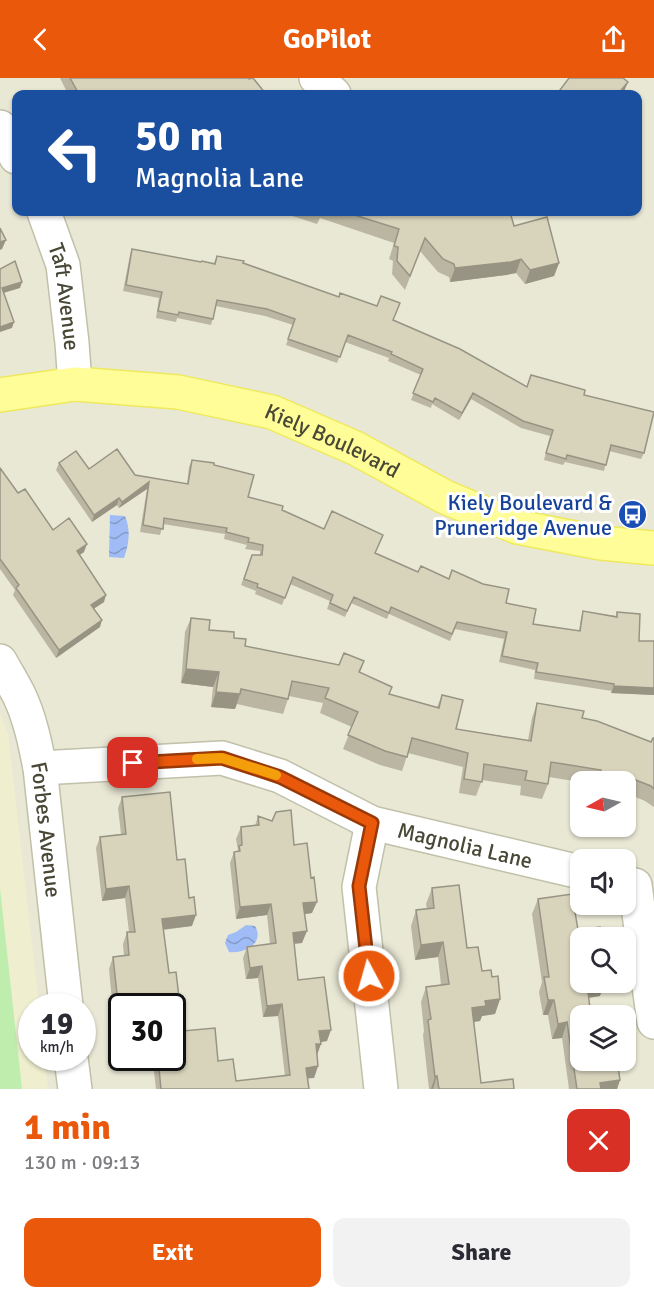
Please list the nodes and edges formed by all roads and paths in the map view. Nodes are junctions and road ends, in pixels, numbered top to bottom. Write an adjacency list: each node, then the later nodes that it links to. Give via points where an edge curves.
1 (316, 78): 2 (street)
2 (330, 90)
3 (0, 127): 4 (street)
4 (12, 150)
5 (45, 216): 6 (street, Taft Avenue, via 63,265)
6 (75, 384): 7 (main road, Kiely Boulevard); 8 (main road, Kiely Boulevard, via 178,393 272,412 355,448 445,497 517,527 601,543)
7 (0, 395)
8 (654, 548)
9 (0, 661): 10 (street, Forbes Avenue, via 20,696 33,731)
10 (40, 768): 11 (street, Magnolia Lane, via 222,758 280,777); 14 (street, Forbes Avenue)
11 (372, 823): 12 (street, Magnolia Lane); 18 (street, via 359,886)
12 (570, 870)
13 (635, 915): 15 (street)
14 (65, 993)
15 (654, 1022)
16 (73, 1071): 17 (street)
17 (75, 1089)
18 (381, 1089)

